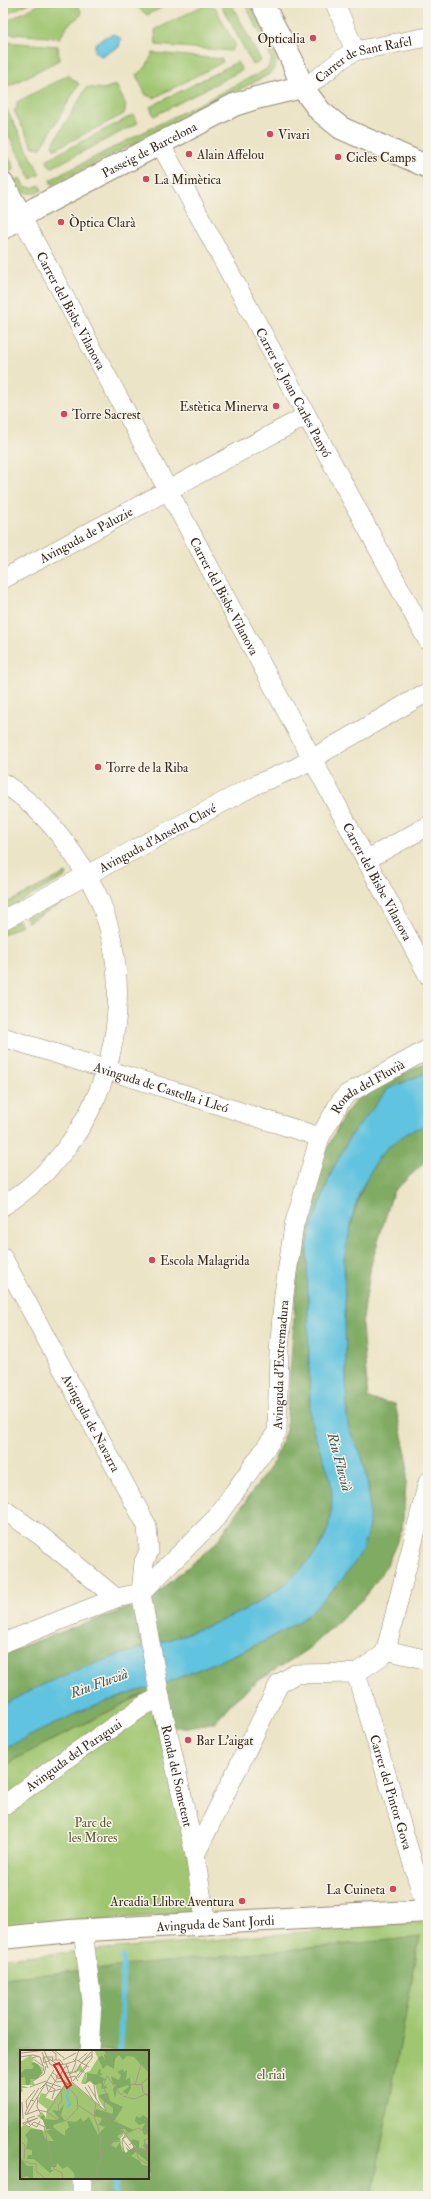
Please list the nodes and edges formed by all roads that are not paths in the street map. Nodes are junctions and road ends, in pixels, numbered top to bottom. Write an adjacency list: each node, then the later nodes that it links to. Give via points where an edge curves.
1 (262, 3): 5 (main road, via 292,60)
2 (335, 3): 4 (street)
3 (428, 37): 4 (street, Carrer de Sant Rafel)
4 (354, 51): 5 (street, Carrer de Sant Rafel, via 344,56 313,83)
5 (302, 87): 6 (main road, Passeig de Barcelona, via 243,101); 7 (main road, via 320,111 341,128)
6 (160, 143): 9 (main road, Passeig de Barcelona); 11 (street, Carrer de Joan Carles Panyó)
7 (428, 167)
8 (3, 184): 9 (main road)
9 (21, 216): 10 (main road, Passeig de Barcelona); 12 (street, Carrer del Bisbe Vilanova)
10 (3, 228)
11 (306, 416): 12 (street, Avinguda de Paluzie); 14 (street, Carrer de Joan Carles Panyó)
12 (167, 489): 13 (street, Avinguda de Paluzie); 16 (street, Carrer del Bisbe Vilanova)
13 (3, 579)
14 (428, 641)
15 (426, 692): 16 (street, Avinguda d'Anselm Clavé)
16 (312, 759): 19 (street, Carrer del Bisbe Vilanova); 20 (street, Avinguda d'Anselm Clavé, via 257,784)
17 (3, 783): 20 (street, via 34,806 62,836)
18 (428, 826): 19 (street)
19 (366, 860): 22 (street, Carrer del Bisbe Vilanova)
20 (87, 876): 21 (street, Avinguda d'Anselm Clavé); 25 (street, via 102,905 117,965 117,1025)
21 (3, 920)
22 (428, 975)
23 (3, 1037): 25 (street, Avinguda de Castella i Lleó)
24 (428, 1049): 26 (street, Ronda del Fluvià, via 347,1094)
25 (108, 1070): 26 (street, Avinguda de Castella i Lleó); 27 (street, via 80,1130 64,1152 44,1174)
26 (320, 1137): 31 (street, Avinguda d'Extremadura, via 304,1184 290,1249 279,1351 277,1432 216,1518)
27 (3, 1206)
28 (3, 1258): 31 (street, Avinguda de Navarra, via 147,1526 149,1551 144,1562)
29 (428, 1482): 34 (street)
30 (3, 1509): 32 (street, via 41,1536)
31 (141, 1593): 32 (street); 37 (street, Avinguda de Navarra)
32 (116, 1598): 33 (street)
33 (3, 1643)
34 (386, 1650): 35 (street); 36 (street, via 383,1655)
35 (428, 1660)
36 (356, 1673): 39 (street, Ronda del Sometent, via 294,1674 279,1684); 40 (street, Carrer del Pintor Gova)
37 (155, 1698): 38 (street, Avinguda del Paraguai); 39 (street, Ronda del Sometent)
38 (3, 1806)
39 (194, 1855): 41 (street, Ronda del Sometent)
40 (428, 1911): 41 (main road, Avinguda de Sant Jordi)
41 (206, 1925): 42 (main road, Avinguda de Sant Jordi)
42 (83, 1931): 43 (main road, Avinguda de Sant Jordi); 44 (street, via 92,2002)
43 (3, 1938)
44 (89, 2050)
45 (82, 2179): 46 (street)
46 (82, 2196)

